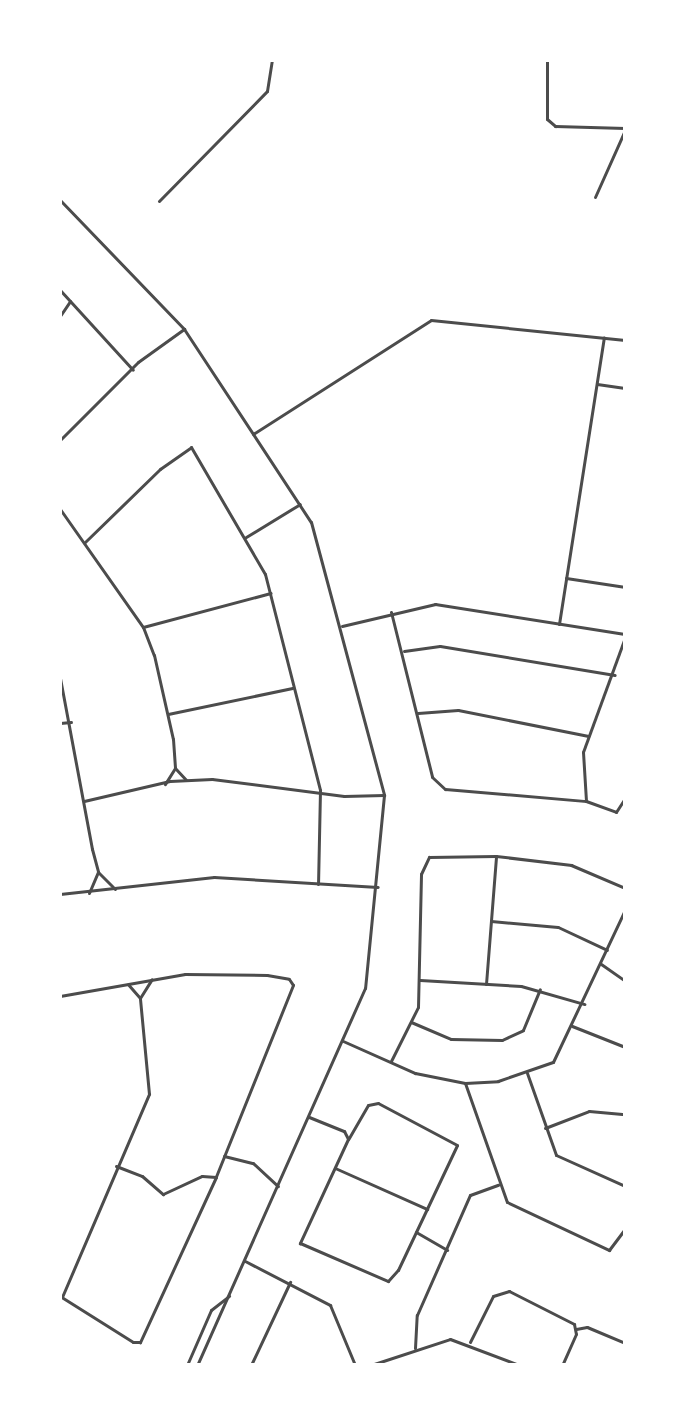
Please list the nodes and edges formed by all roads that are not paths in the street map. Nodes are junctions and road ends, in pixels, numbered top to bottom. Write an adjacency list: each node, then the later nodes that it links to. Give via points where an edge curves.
1 (272, 60): 6 (street, via 267,91)
2 (547, 60): 3 (street, via 547,120 555,126)
3 (625, 129): 4 (street)
4 (595, 197)
5 (60, 200): 10 (street)
6 (159, 201)
7 (60, 290): 8 (street)
8 (70, 301): 9 (street); 13 (street)
9 (60, 316)
10 (184, 329): 13 (street); 16 (street)
11 (604, 338): 12 (street); 14 (street); 16 (street, via 431,320)
12 (625, 340)
13 (133, 370): 17 (street)
14 (597, 384): 15 (street); 22 (street)
15 (625, 388)
16 (253, 434): 18 (street)
17 (60, 440)
18 (300, 504): 20 (street); 27 (street, via 317,534)
19 (60, 509): 21 (street)
20 (246, 537): 21 (street, via 191,447 160,469); 24 (street)
21 (85, 542): 28 (street)
22 (567, 578): 23 (street); 26 (street)
23 (625, 587)
24 (271, 593): 28 (street); 33 (street)
25 (391, 612): 26 (street, via 435,604); 27 (street); 30 (street)
26 (559, 624): 29 (street)
27 (342, 626): 43 (street)
28 (143, 627): 35 (street)
29 (625, 635): 31 (street)
30 (403, 651): 31 (street, via 440,645); 34 (street)
31 (615, 675): 38 (street)
32 (60, 678): 36 (street)
33 (292, 688): 35 (street); 42 (street)
34 (418, 713): 38 (street, via 458,710); 46 (street, via 432,777 445,789)
35 (168, 714): 39 (street)
36 (70, 722): 37 (street); 45 (street)
37 (60, 723)
38 (588, 736): 46 (street, via 580,766)
39 (175, 768): 40 (street); 41 (street)
40 (187, 780): 41 (street); 42 (street)
41 (165, 784): 45 (street)
42 (320, 790): 43 (street, via 344,796); 49 (street)
43 (384, 795): 50 (street)
44 (625, 798): 46 (street, via 616,812)
45 (84, 801): 48 (street)
46 (586, 801)
47 (496, 856): 51 (street, via 571,865); 56 (street); 60 (street, via 436,854 423,865)
48 (98, 872): 52 (street); 53 (street)
49 (318, 884): 50 (street); 52 (street, via 214,877)
50 (378, 887): 70 (street, via 370,969)
51 (625, 888)
52 (115, 889): 53 (street)
53 (89, 893): 54 (street)
54 (60, 894)
55 (625, 910): 57 (street)
56 (491, 921): 57 (street, via 558,927); 63 (street)
57 (607, 950): 58 (street)
58 (601, 964): 61 (street); 67 (street)
59 (152, 979): 62 (street); 66 (street); 79 (street, via 185,974 267,975 289,978 293,985)
60 (420, 980): 63 (street); 68 (street)
61 (625, 981)
62 (128, 984): 65 (street); 66 (street)
63 (486, 984): 64 (street)
64 (540, 989): 67 (street); 68 (street, via 523,1030 502,1040 451,1039)
65 (60, 996)
66 (140, 998): 80 (street, via 150,1082)
67 (584, 1004): 69 (street)
68 (411, 1022): 72 (street)
69 (572, 1026): 71 (street); 73 (street, via 553,1062)
70 (342, 1041): 72 (street); 76 (street)
71 (625, 1047)
72 (391, 1061): 74 (street, via 415,1073)
73 (527, 1073): 74 (street); 77 (street)
74 (465, 1083): 83 (street)
75 (625, 1114): 77 (street, via 589,1111)
76 (309, 1117): 78 (street, via 344,1131); 84 (street)
77 (544, 1128): 85 (street, via 556,1155)
78 (348, 1139): 81 (street); 86 (street, via 368,1105 378,1103 455,1143 458,1149)
79 (224, 1156): 82 (street); 84 (street, via 253,1163)
80 (116, 1166): 82 (street, via 142,1176 163,1194 202,1176); 93 (street)
81 (335, 1168): 86 (street); 88 (street, via 300,1239 303,1248 388,1281)
82 (216, 1177): 93 (street, via 141,1342 123,1336)
83 (498, 1185): 87 (street, via 515,1207 609,1250); 89 (street, via 470,1194)
84 (278, 1186): 90 (street)
85 (625, 1186)
86 (427, 1210): 88 (street)
87 (625, 1229)
88 (416, 1232): 89 (street)
89 (447, 1250): 97 (street, via 417,1315)
90 (245, 1261): 91 (street); 92 (street)
91 (290, 1282): 100 (street); 101 (street, via 330,1305)
92 (230, 1295): 98 (street, via 211,1310); 99 (street)
93 (61, 1296)
94 (576, 1329): 95 (street, via 567,1319 500,1290); 96 (street, via 587,1328); 104 (street)
95 (470, 1342): 97 (street, via 450,1339); 103 (street)
96 (625, 1342)
97 (415, 1348): 102 (street)
98 (187, 1365)
99 (197, 1365)
100 (251, 1365)
101 (354, 1365)
102 (371, 1365)
103 (519, 1365)
104 (562, 1365)

